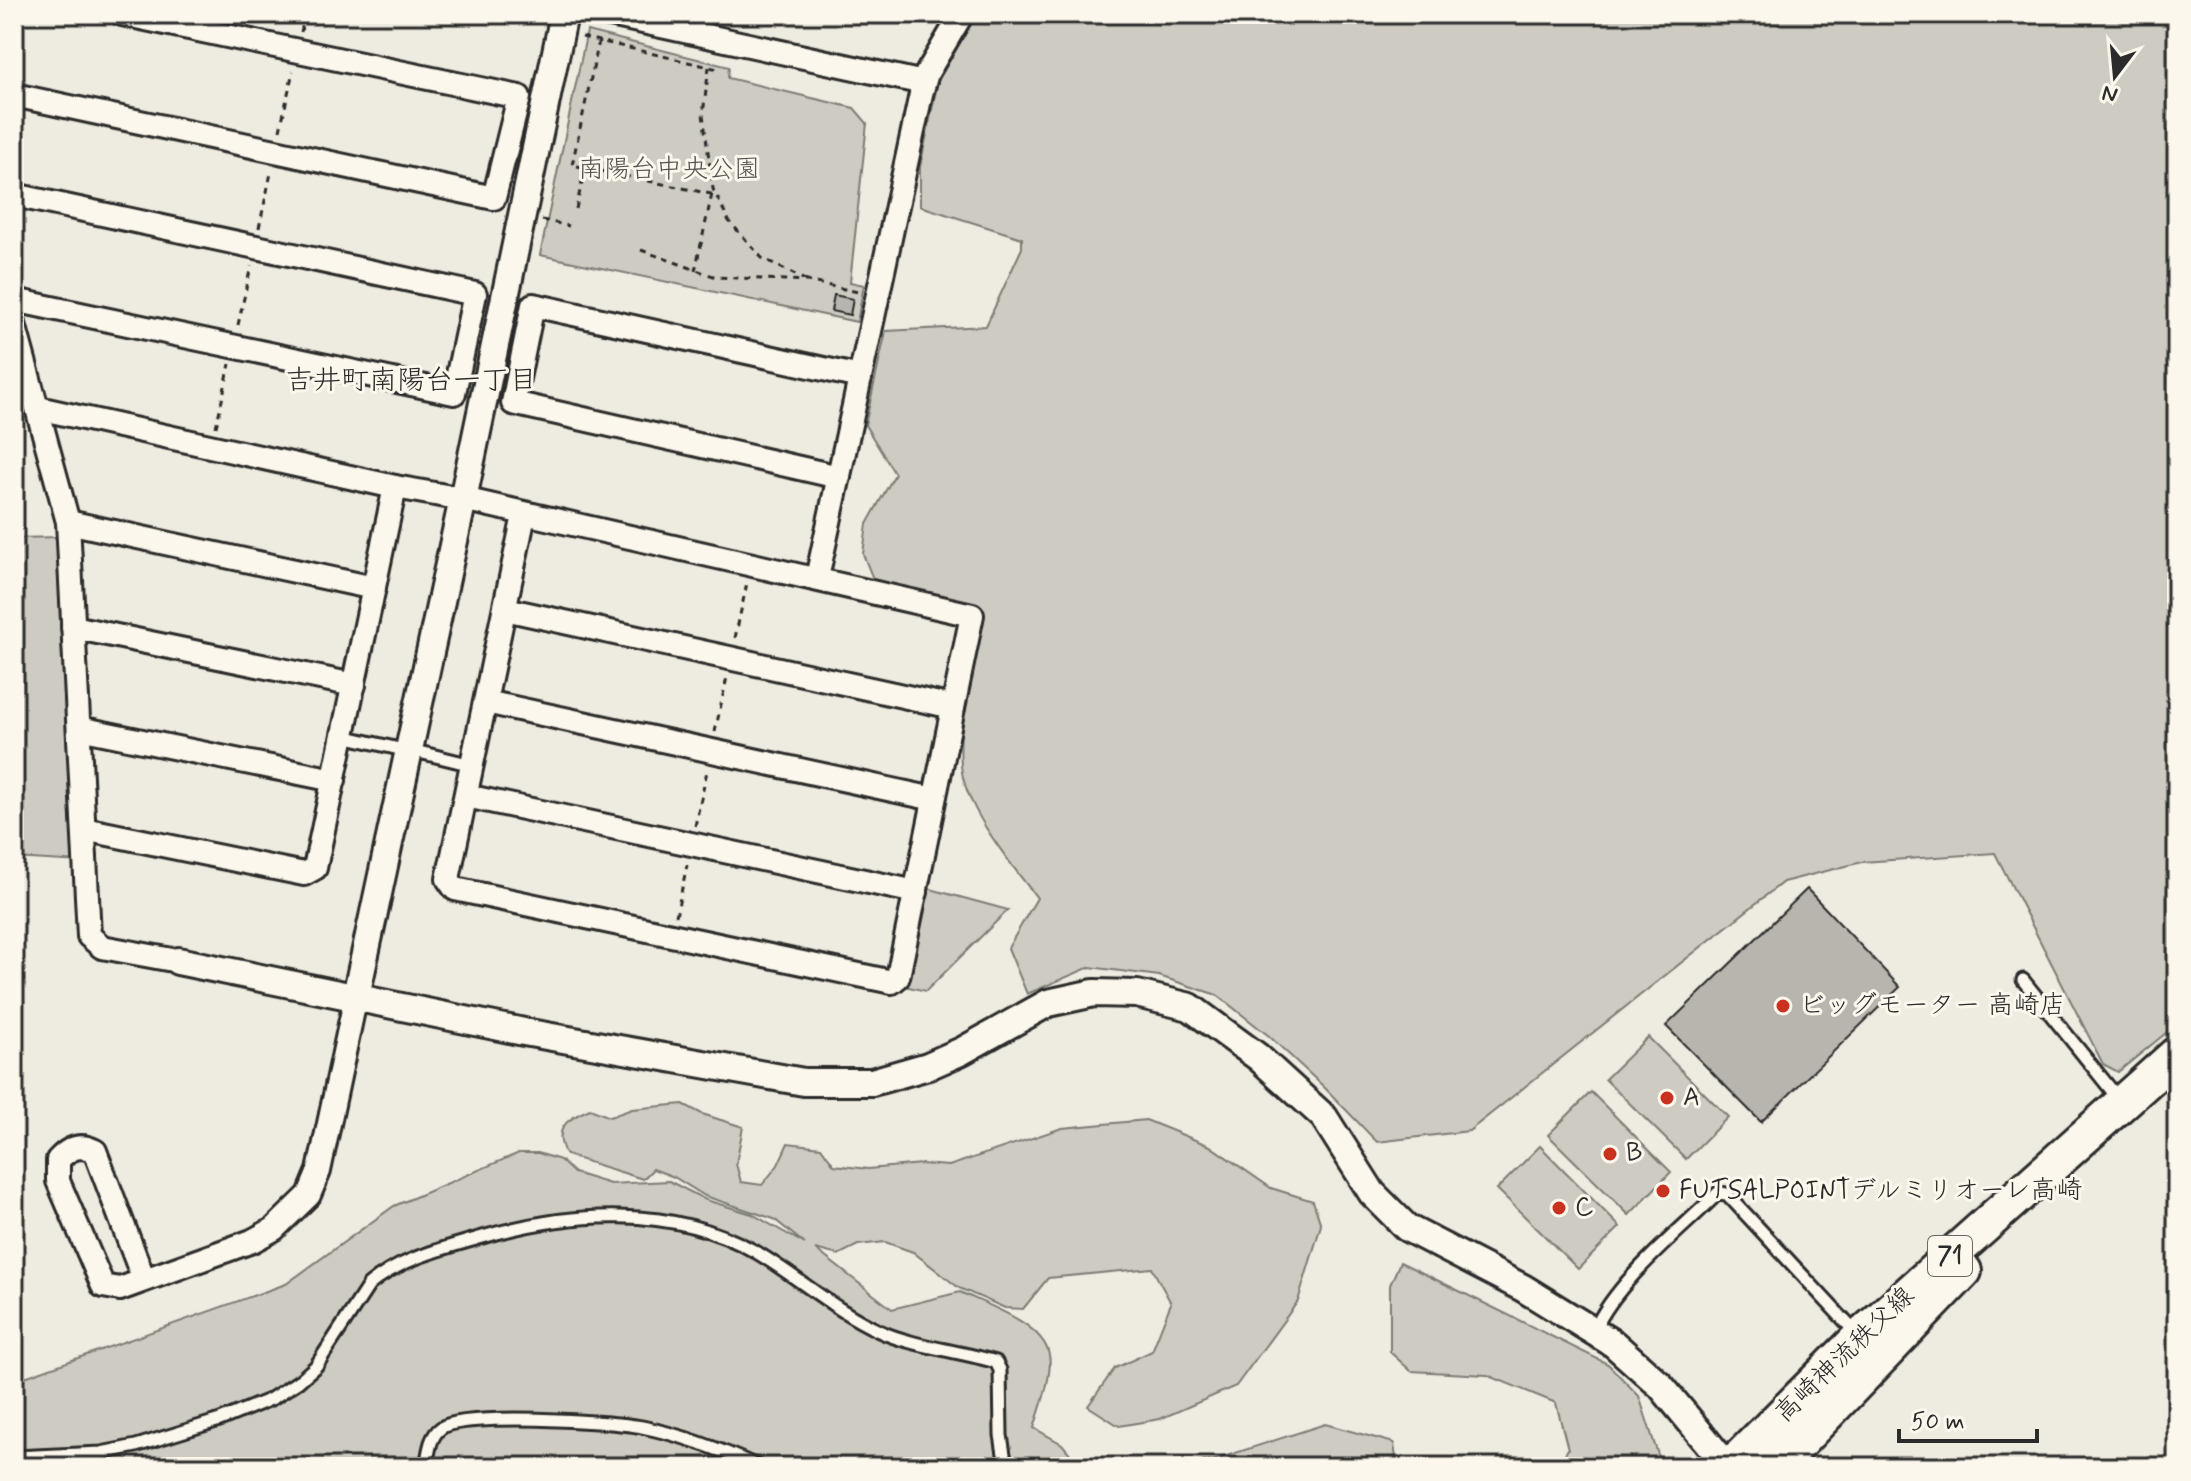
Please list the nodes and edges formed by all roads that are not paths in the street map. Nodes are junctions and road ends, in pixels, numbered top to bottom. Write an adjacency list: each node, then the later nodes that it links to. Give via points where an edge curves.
1 (122, 14): 6 (street, via 519,97 494,198)
2 (606, 14): 5 (street)
3 (962, 14): 5 (street)
4 (571, 25): 14 (street)
5 (924, 83): 10 (street)
6 (14, 95)
7 (14, 195): 8 (street, via 475,294 454,393)
8 (14, 300)
9 (14, 324): 11 (street)
10 (860, 377): 12 (street); 12 (street, via 533,305 513,403)
11 (38, 408): 13 (street); 16 (street)
12 (839, 477): 17 (street)
13 (395, 487): 14 (street); 18 (street)
14 (463, 499): 15 (street); 36 (street)
15 (524, 515): 17 (street); 19 (street)
16 (68, 522): 18 (street); 20 (street)
17 (817, 578): 23 (street, via 972,615)
18 (374, 588): 21 (street)
19 (505, 609): 22 (street); 23 (street)
20 (73, 627): 21 (street); 24 (street)
21 (354, 685): 25 (street)
22 (486, 702): 28 (street); 31 (street)
23 (953, 707): 31 (street)
24 (79, 728): 29 (street); 32 (street)
25 (343, 736): 26 (lane); 29 (street)
26 (395, 748)
27 (419, 752): 28 (lane)
28 (472, 765): 30 (street)
29 (334, 780): 32 (street, via 315,868 304,874)
30 (466, 796): 33 (street); 33 (street, via 448,879 455,889 470,893 892,982 898,977)
31 (934, 799): 33 (street)
32 (84, 829): 34 (street, via 89,936 102,947)
33 (916, 892)
34 (178, 961): 36 (street)
35 (2023, 980): 39 (lane)
36 (356, 996): 40 (street, via 319,1171 309,1195 274,1229 252,1241); 41 (street, via 804,1082 872,1082 928,1066 1048,1003 1094,993 1137,994 1190,1007 1258,1057 1324,1117 1372,1193 1407,1228)
37 (2177, 1054): 39 (main road, 高崎神流秩父線 / 71)
38 (2177, 1083): 48 (main road, 高崎神流秩父線 / 71, via 2000,1233)
39 (2121, 1102): 42 (main road, 高崎神流秩父線 / 71)
40 (144, 1280): 40 (street, via 120,1289 103,1286 58,1181 58,1160 66,1151 95,1151)
41 (1594, 1332): 42 (lane, via 1622,1288 1718,1193 1727,1194); 47 (street, via 1661,1386)
42 (1860, 1337): 47 (main road, 高崎神流秩父線 / 71)
43 (14, 1457): 46 (lane, via 101,1453 220,1420 271,1399 316,1366 380,1276 429,1252 492,1234 555,1221 624,1217 669,1219 713,1232 755,1252 881,1332 996,1362)
44 (426, 1467): 45 (lane, via 432,1438 443,1426 503,1417 641,1427)
45 (759, 1467)
46 (1006, 1467)
47 (1729, 1467)
48 (1776, 1467)

